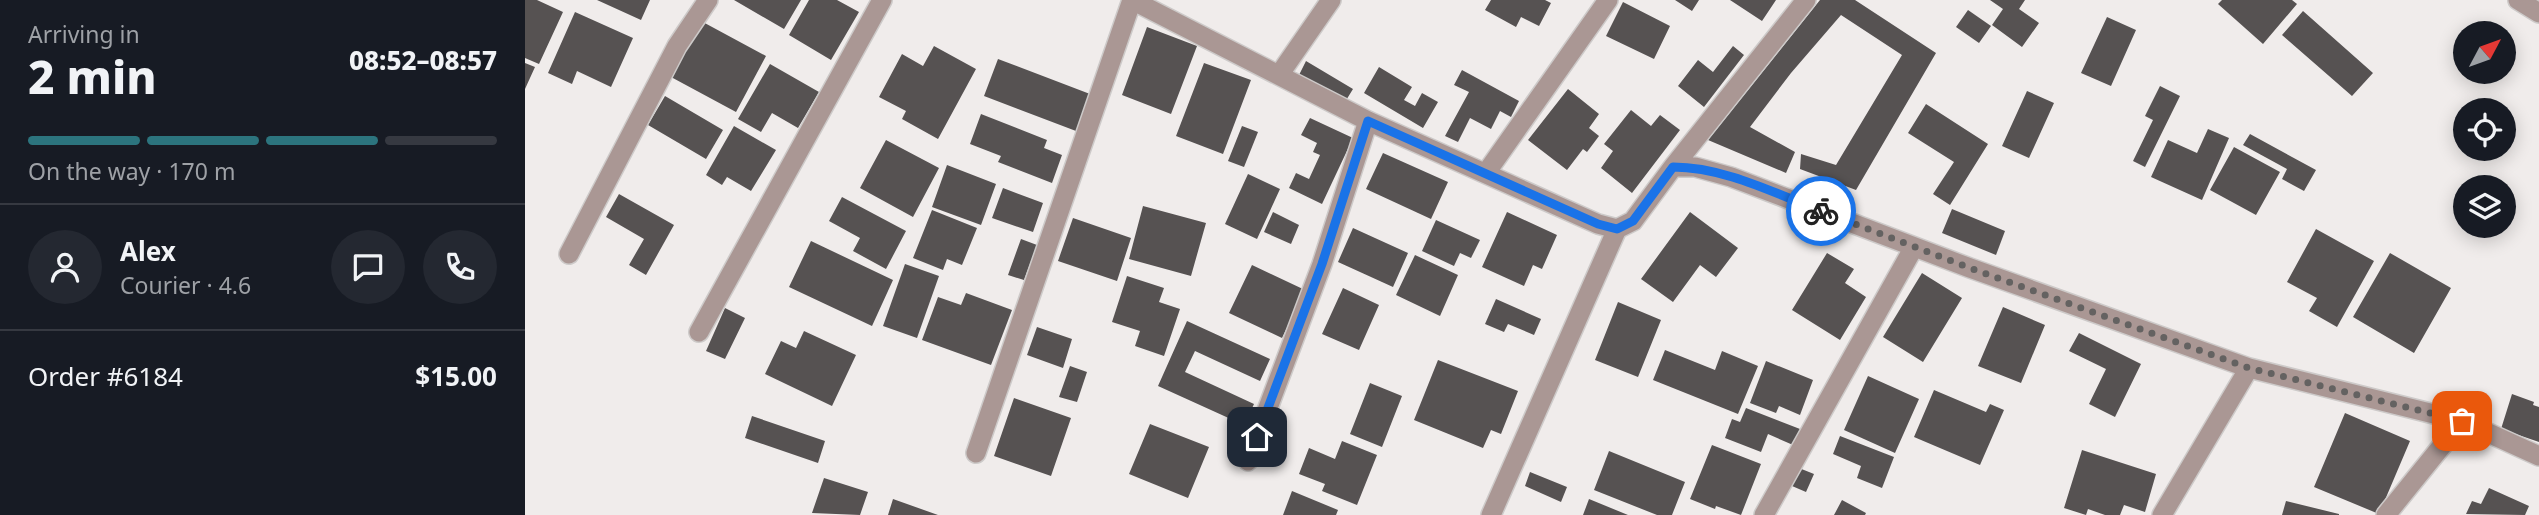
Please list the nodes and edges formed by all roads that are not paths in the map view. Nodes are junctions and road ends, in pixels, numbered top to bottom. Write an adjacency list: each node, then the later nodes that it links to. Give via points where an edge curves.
1 (708, 0): 15 (street, via 677,46)
2 (883, 0): 16 (street)
3 (1132, 0): 9 (street); 19 (street)
4 (1331, 0): 9 (street)
5 (1608, 0): 12 (street)
6 (1806, 0): 11 (street)
7 (2518, 0): 8 (street)
8 (2539, 13)
9 (1279, 75): 10 (street)
10 (1368, 121): 12 (street); 21 (street, via 1322,264)
11 (1673, 167): 13 (street, via 1633,221); 14 (street, via 1695,167 1731,177)
12 (1486, 173): 13 (street)
13 (1617, 229): 22 (street)
14 (1915, 247): 17 (street); 23 (street)
15 (569, 254)
16 (699, 332)
17 (2249, 368): 18 (street); 24 (street)
18 (2462, 421): 20 (street); 25 (street)
19 (976, 453)
20 (2539, 456)
21 (1248, 461)
22 (1491, 515)
23 (1764, 515)
24 (2162, 515)
25 (2386, 515)

